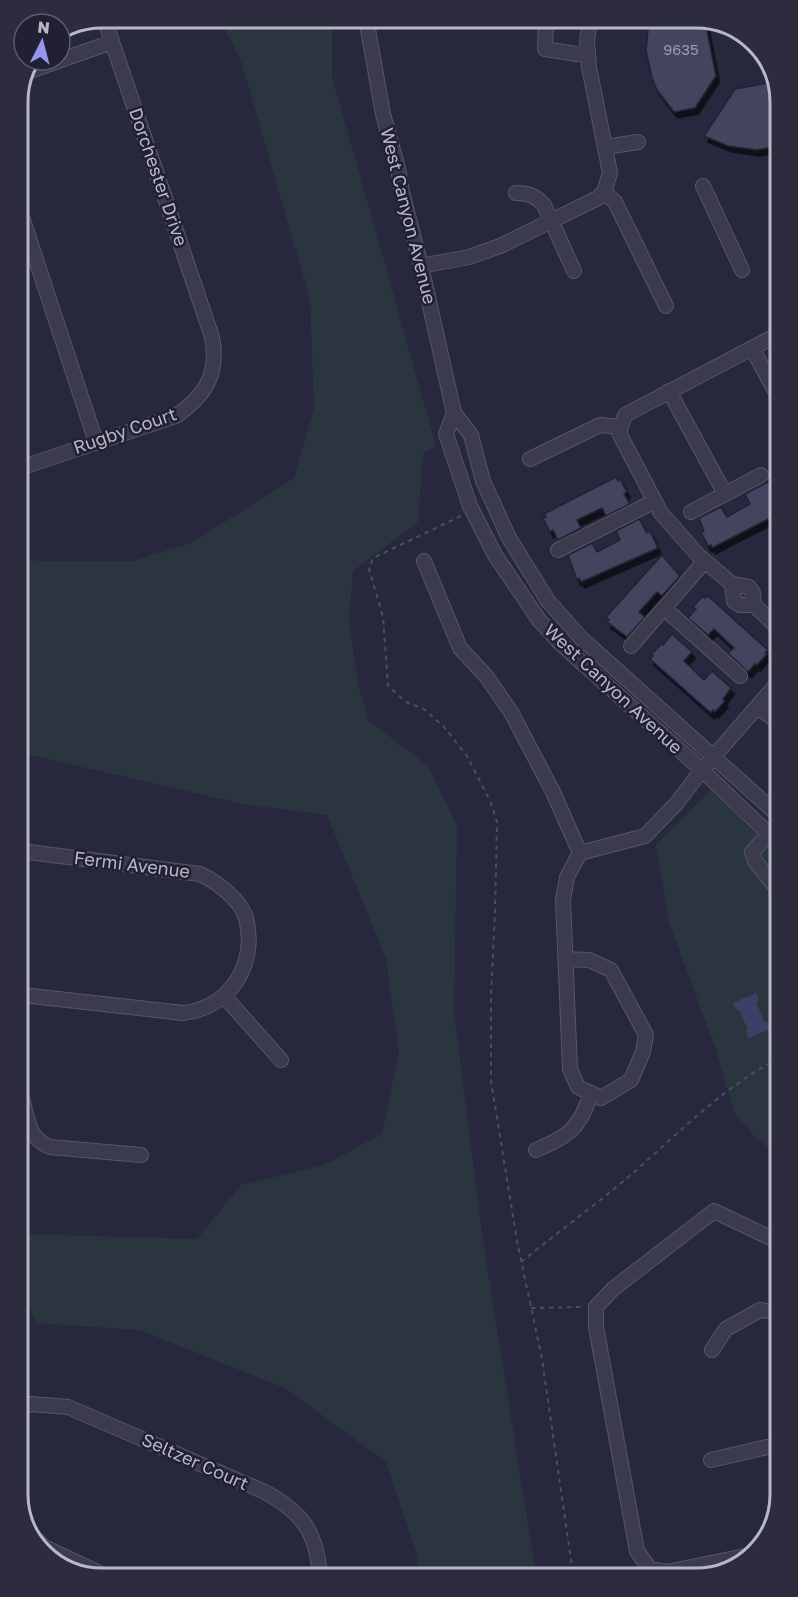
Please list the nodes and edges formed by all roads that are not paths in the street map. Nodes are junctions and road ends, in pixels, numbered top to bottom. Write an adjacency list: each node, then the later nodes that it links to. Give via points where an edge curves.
1 (107, 28): 5 (street, Dorchester Drive)
2 (368, 28): 15 (street, West Canyon Avenue, via 383,114)
3 (546, 29): 6 (street, via 545,49)
4 (589, 29): 6 (street)
5 (112, 42): 7 (street); 19 (street, Dorchester Drive)
6 (588, 52): 9 (street)
7 (72, 56)
8 (638, 142): 9 (street)
9 (605, 147): 11 (street, via 610,173)
10 (703, 186): 16 (street)
11 (604, 192): 13 (street); 18 (street, via 615,202)
12 (516, 193): 13 (street, via 537,198)
13 (552, 221): 15 (street, via 469,257); 17 (street)
14 (29, 238): 26 (street)
15 (421, 266): 24 (street, West Canyon Avenue)
16 (742, 270)
17 (574, 271)
18 (666, 306)
19 (212, 337): 26 (street, Rugby Court, via 213,370 207,388 192,405 176,416)
20 (770, 339): 21 (street)
21 (752, 348): 22 (street); 23 (street)
22 (770, 382)
23 (669, 392): 25 (street, via 625,415); 30 (street)
24 (454, 413): 43 (street, West Canyon Avenue, via 471,435 483,481 509,538 548,601 603,658); 44 (street, West Canyon Avenue, via 446,434 473,512 495,555 539,620)
25 (621, 427): 27 (street, via 600,425); 31 (street, via 619,433)
26 (96, 442): 28 (street, Rugby Court)
27 (530, 459)
28 (29, 465)
29 (761, 475): 30 (street)
30 (725, 494): 32 (street)
31 (655, 501): 33 (street); 35 (street, via 661,513)
32 (691, 512)
33 (558, 550)
34 (424, 561): 49 (street, via 460,648 511,712)
35 (705, 561): 36 (street); 37 (street, via 732,584 749,587 754,605)
36 (664, 608): 38 (street); 39 (street)
37 (770, 620)
38 (631, 646)
39 (740, 676)
40 (770, 692): 41 (street)
41 (757, 707): 42 (street); 43 (street)
42 (770, 716)
43 (714, 756): 44 (street); 45 (street, West Canyon Avenue)
44 (702, 770): 46 (street, West Canyon Avenue); 49 (street, via 645,837)
45 (770, 808)
46 (770, 835)
47 (770, 840): 50 (street, via 752,852)
48 (28, 852): 53 (street, Fermi Avenue, via 200,874 214,880 246,916 249,943 239,980)
49 (580, 853): 51 (street, via 567,877 563,900)
50 (770, 880)
51 (566, 959): 55 (street, via 570,1069 578,1087); 55 (street, via 589,960 611,970 646,1035 631,1080 601,1098)
52 (28, 996): 53 (street, via 183,1013 196,1012)
53 (224, 996): 54 (street)
54 (281, 1060)
55 (591, 1094): 57 (street, via 578,1124 561,1140)
56 (28, 1120): 58 (street, via 37,1142 50,1147)
57 (536, 1150)
58 (141, 1155)
59 (770, 1238): 69 (street, via 714,1211 613,1289 596,1307 596,1327 637,1551)
60 (770, 1311): 61 (street, via 760,1310 726,1329)
61 (712, 1350)
62 (28, 1405): 68 (street, Seltzer Court, via 68,1407 265,1492 286,1504 305,1523 319,1553)
63 (770, 1446): 64 (street)
64 (711, 1460)
65 (58, 1553): 67 (street)
66 (733, 1559): 70 (street)
67 (84, 1566)
68 (320, 1568)
69 (649, 1568)
70 (687, 1568)

